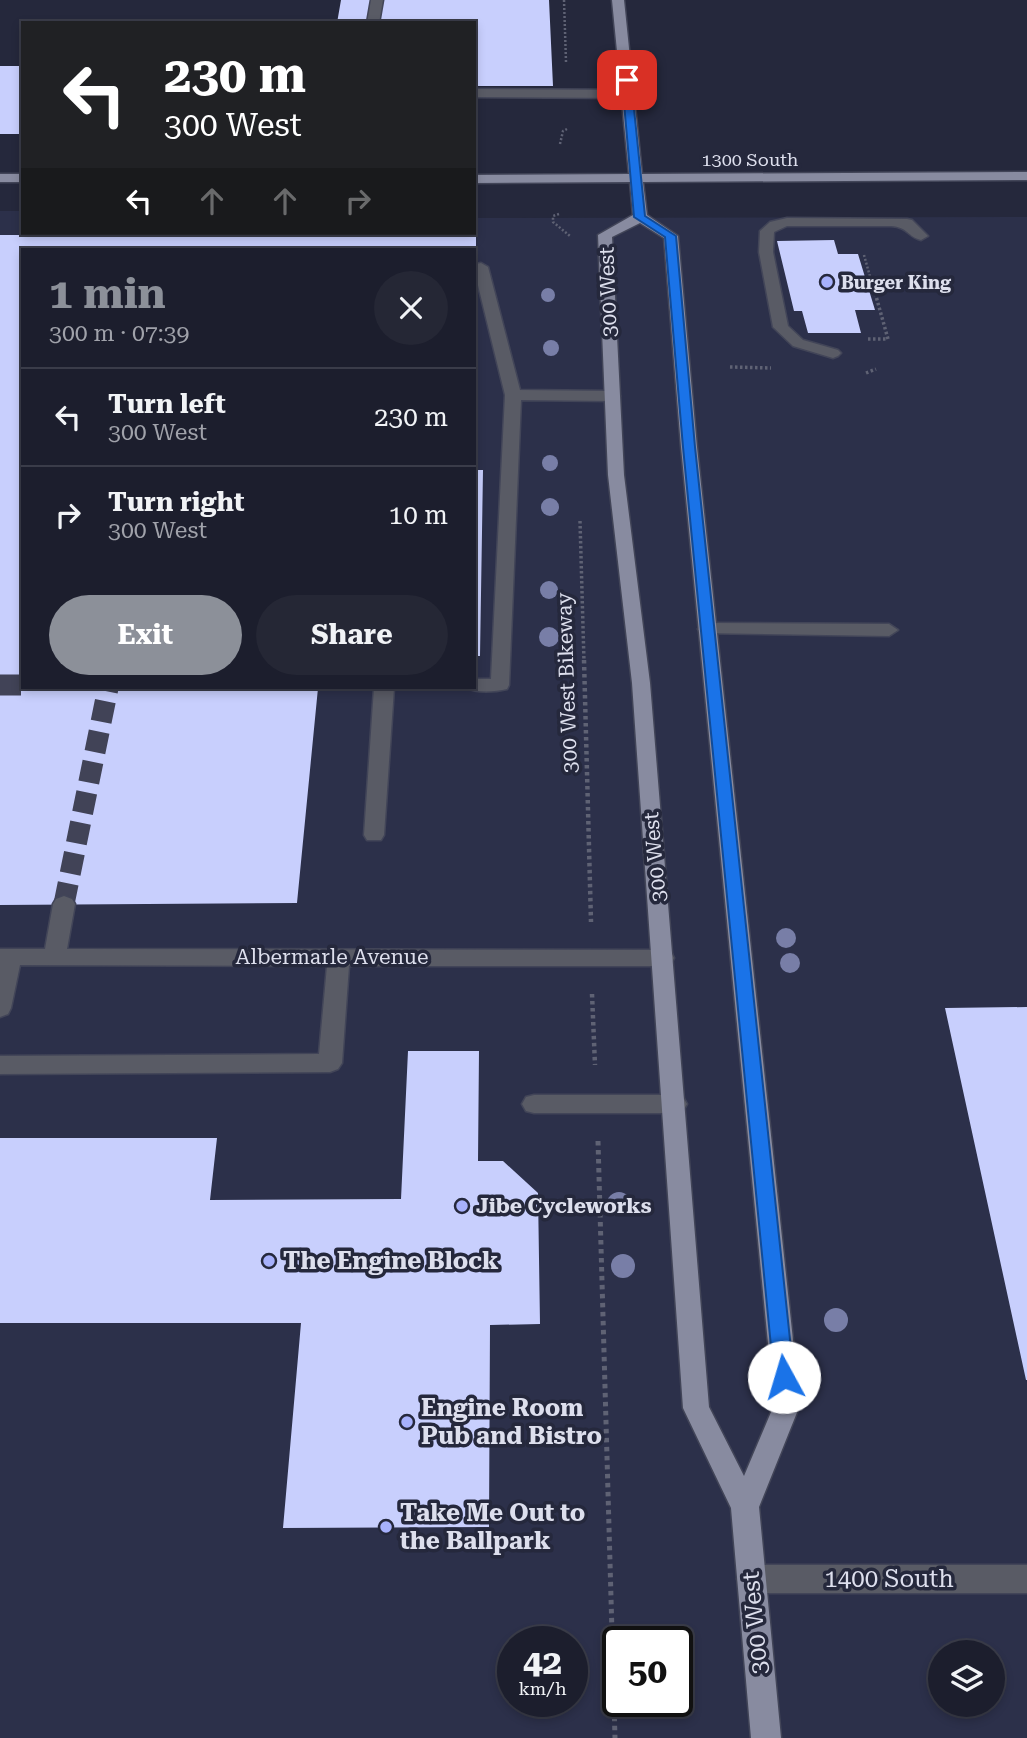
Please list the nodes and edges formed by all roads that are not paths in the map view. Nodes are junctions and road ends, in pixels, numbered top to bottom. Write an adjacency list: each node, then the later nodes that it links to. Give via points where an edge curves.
1 (377, 0): 3 (street)
2 (618, 0): 5 (main road)
3 (373, 21)
4 (476, 93): 5 (street)
5 (628, 94): 10 (main road)
6 (1027, 176): 10 (main road, 1300 South)
7 (0, 177): 8 (main road)
8 (21, 178)
9 (476, 179): 10 (main road, 1300 South)
10 (636, 179): 11 (main road)
11 (640, 217): 16 (main road, 300 West, via 605,235); 17 (main road, 300 West, via 671,236)
12 (921, 236): 14 (street, via 907,223 891,222 787,222 767,231 766,251 781,327 798,343)
13 (481, 267): 15 (street)
14 (833, 353)
15 (513, 395): 16 (street); 19 (street, via 500,685)
16 (612, 396): 26 (main road, 300 West)
17 (707, 629): 18 (street); 31 (main road, 300 West, via 787,1405)
18 (889, 630)
19 (476, 685)
20 (384, 689): 21 (street)
21 (374, 835)
22 (64, 904): 25 (street)
23 (339, 956): 25 (street, Albermarle Avenue); 26 (street, Albermarle Avenue); 28 (street, via 330,1063)
24 (5, 958): 25 (street, Albermarle Avenue); 27 (street)
25 (54, 958)
26 (663, 958): 30 (main road, 300 West)
27 (0, 1008)
28 (0, 1065)
29 (534, 1104): 30 (street)
30 (675, 1104): 31 (main road, 300 West, via 696,1408)
31 (745, 1507): 32 (main road, 300 West)
32 (751, 1579): 33 (street, 1400 South); 34 (main road, 300 West)
33 (1027, 1579)
34 (766, 1738)

